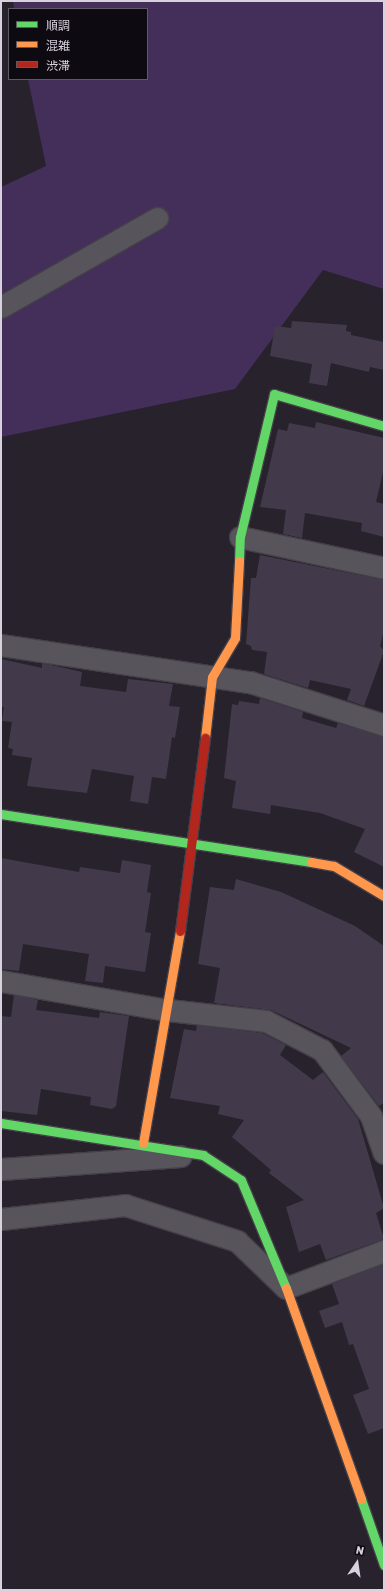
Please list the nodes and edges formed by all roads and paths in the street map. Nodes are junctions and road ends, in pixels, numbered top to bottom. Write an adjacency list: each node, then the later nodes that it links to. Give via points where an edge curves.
1 (157, 218): 2 (street)
2 (1, 308)
3 (384, 426): 4 (street, via 274,394)
4 (240, 537): 5 (street); 7 (street, via 236,638)
5 (384, 568)
6 (1, 645): 7 (street)
7 (212, 677): 8 (street, via 250,682); 10 (street)
8 (384, 726)
9 (1, 814): 10 (street)
10 (193, 841): 11 (street, via 334,866); 13 (street)
11 (384, 896)
12 (1, 981): 13 (street)
13 (168, 1010): 15 (street); 16 (street, via 266,1021 322,1050 371,1116)
14 (1, 1123): 15 (street)
15 (143, 1143): 17 (street)
16 (384, 1153)
17 (203, 1155): 18 (street); 21 (street, via 241,1180)
18 (1, 1169)
19 (1, 1219): 21 (street, via 125,1205 237,1241)
20 (384, 1251): 21 (street)
21 (286, 1288): 22 (street)
22 (384, 1565)

